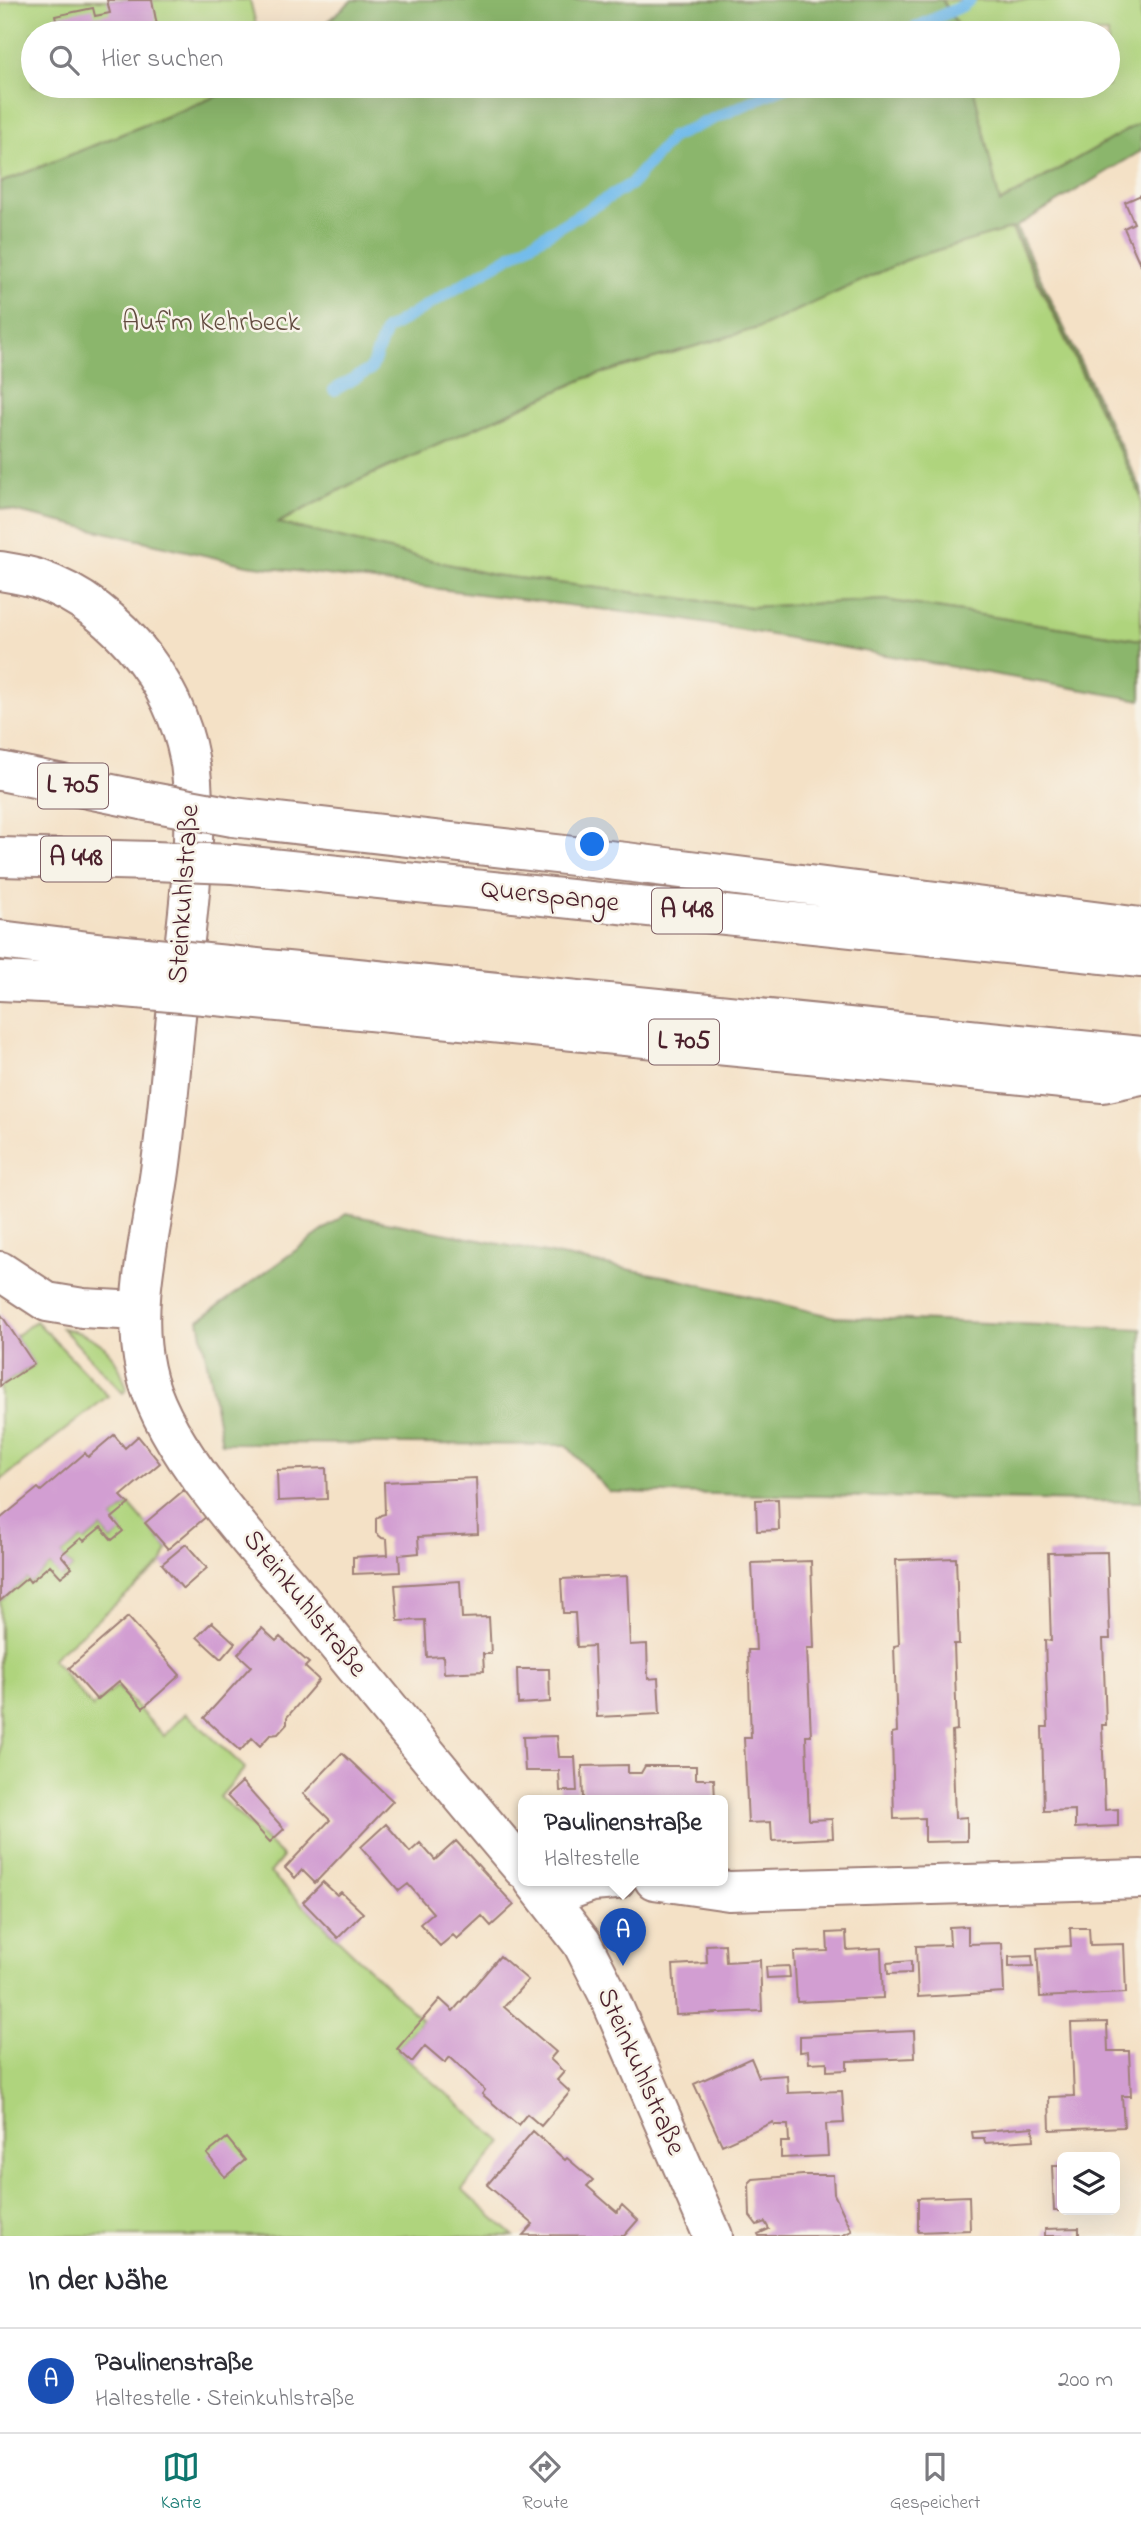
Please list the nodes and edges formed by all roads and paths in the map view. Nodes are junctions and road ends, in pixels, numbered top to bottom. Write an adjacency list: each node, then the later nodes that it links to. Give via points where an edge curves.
1 (0, 571): 13 (main road, Steinkuhlstraße, via 65,590 121,631 169,698 188,753 192,849 188,911)
2 (0, 771): 4 (main road, L 705, bridge, via 233,817)
3 (0, 857): 6 (main road, Querspange / A 448, bridge, via 233,864)
4 (1141, 927)
5 (0, 940): 7 (main road)
6 (1141, 958)
7 (104, 969): 8 (main road); 9 (main road, bridge)
8 (0, 981)
9 (227, 981): 10 (main road); 11 (main road, L 705, via 1103,1083)
10 (1141, 1056)
11 (1141, 1075)
12 (0, 1272): 13 (main road, via 47,1302)
13 (139, 1311): 14 (main road, Steinkuhlstraße, via 145,1370 162,1418 193,1465)
14 (518, 1863)
15 (1141, 1879): 17 (main road, via 729,1891)
16 (562, 1886): 18 (main road)
17 (695, 1886)
18 (540, 1889): 19 (main road, Steinkuhlstraße, via 582,1943 608,1994)
19 (713, 2236)

